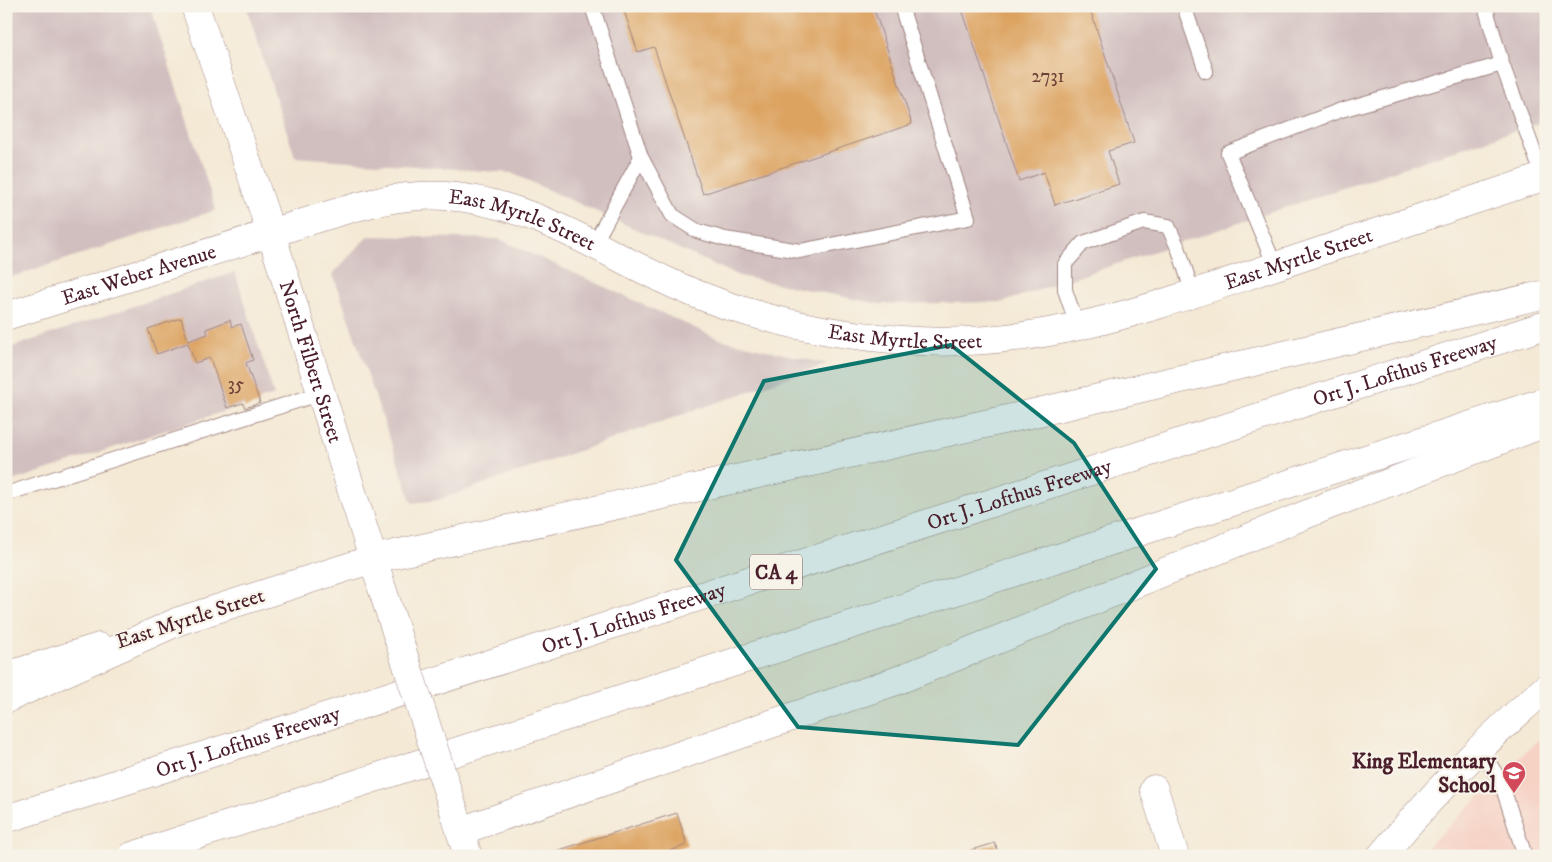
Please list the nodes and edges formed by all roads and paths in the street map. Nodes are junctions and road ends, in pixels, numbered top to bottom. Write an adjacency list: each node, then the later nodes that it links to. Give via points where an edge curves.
1 (195, 6): 10 (main road, North Filbert Street)
2 (592, 6): 8 (lane)
3 (901, 6): 8 (lane, via 968,218 800,251 725,239 697,231 672,215)
4 (1184, 6): 7 (lane)
5 (1486, 6): 6 (lane)
6 (1502, 64): 9 (lane); 12 (lane, via 1341,110 1228,153)
7 (1206, 71)
8 (641, 157): 11 (lane)
9 (1544, 177): 12 (main road, East Myrtle Street)
10 (271, 233): 11 (main road, East Myrtle Street, via 370,202 443,196 521,210); 15 (main road, East Weber Avenue); 18 (main road, North Filbert Street)
11 (594, 244): 17 (main road, East Myrtle Street, via 676,285 732,307 848,335 954,342 1014,338)
12 (1274, 266): 13 (main road, East Myrtle Street)
13 (1193, 294): 17 (main road, East Myrtle Street); 17 (lane, via 1168,226 1144,222 1083,243 1065,264 1065,290)
14 (1546, 294): 22 (main road, East Myrtle Street, via 1039,412)
15 (6, 316)
16 (1546, 325): 29 (main road, Ort J. Lofthus Freeway / CA 4)
17 (1078, 328)
18 (322, 394): 21 (lane); 22 (main road, North Filbert Street)
19 (1546, 401): 31 (main road)
20 (1546, 423): 30 (main road, via 1326,506 896,681)
21 (6, 494)
22 (373, 559): 23 (main road, East Myrtle Street); 30 (main road, North Filbert Street, bridge)
23 (179, 621): 24 (main road, East Myrtle Street); 26 (main road)
24 (6, 676)
25 (1546, 688): 27 (main road)
26 (6, 699)
27 (1480, 749): 33 (main road, via 1423,806); 34 (lane, via 1501,782)
28 (1154, 789): 32 (main road)
29 (6, 819)
30 (461, 833)
31 (132, 856)
32 (1175, 856)
33 (1380, 856)
34 (1525, 856)

